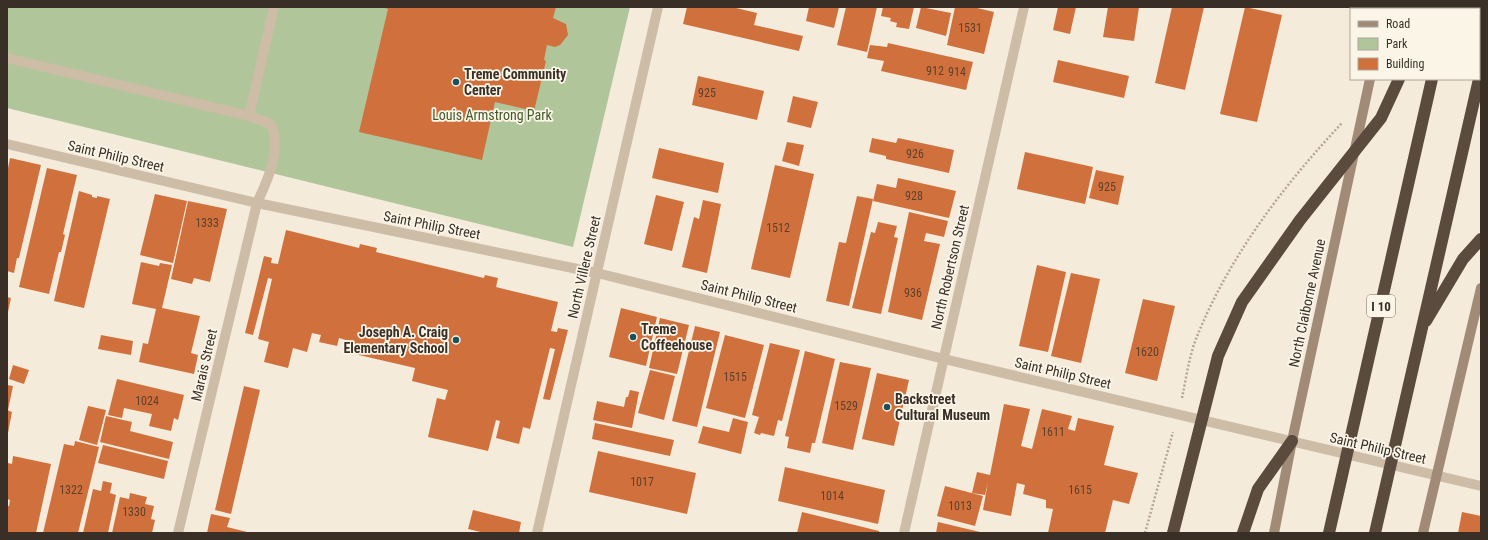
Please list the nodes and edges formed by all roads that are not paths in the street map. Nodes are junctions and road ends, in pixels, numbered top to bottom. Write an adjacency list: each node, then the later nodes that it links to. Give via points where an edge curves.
1 (274, 7): 9 (street)
2 (658, 7): 13 (street, North Villere Street)
3 (1024, 7): 16 (street, North Robertson Street)
4 (7, 58): 9 (street, Marais Street)
5 (1370, 80): 17 (main road, North Claiborne Avenue)
6 (1399, 80): 23 (highway, via 1381,118 1300,220 1242,302 1218,356)
7 (1432, 80): 26 (highway, I 10)
8 (1479, 80): 15 (highway)
9 (250, 116): 11 (street, Marais Street, via 271,124 276,134 269,177)
10 (7, 144): 11 (street, Saint Philip Street)
11 (256, 204): 13 (street, Saint Philip Street); 20 (street, Marais Street)
12 (1481, 239): 15 (highway, via 1464,259)
13 (597, 272): 16 (street, Saint Philip Street); 21 (street, North Villere Street)
14 (1481, 288): 18 (main road)
15 (1420, 331): 27 (highway)
16 (944, 359): 17 (street, Saint Philip Street); 22 (street, North Robertson Street)
17 (1292, 441): 18 (street, Saint Philip Street); 24 (highway, via 1258,489); 25 (main road, North Claiborne Avenue)
18 (1436, 476): 19 (street, Saint Philip Street); 28 (main road)
19 (1481, 486)
20 (178, 533)
21 (537, 533)
22 (904, 533)
23 (1173, 533)
24 (1243, 533)
25 (1274, 533)
26 (1329, 533)
27 (1375, 533)
28 (1422, 533)

